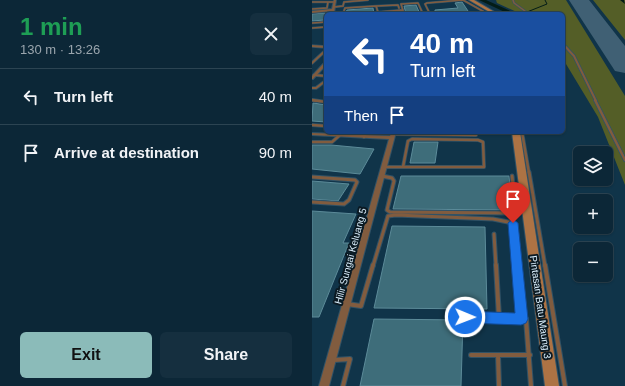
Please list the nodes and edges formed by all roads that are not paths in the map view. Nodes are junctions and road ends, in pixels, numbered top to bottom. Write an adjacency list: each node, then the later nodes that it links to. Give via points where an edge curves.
1 (368, 0): 5 (lane)
2 (471, 0): 21 (street)
3 (513, 0): 22 (lane)
4 (335, 1): 7 (lane); 13 (street)
5 (344, 1): 13 (lane, via 343,6)
6 (312, 2): 7 (lane)
7 (328, 2): 12 (lane, via 326,8)
8 (391, 5): 10 (lane); 11 (lane, via 398,5); 15 (lane)
9 (376, 6): 10 (lane); 16 (lane, via 345,8); 17 (lane, via 377,12)
10 (384, 6): 17 (lane)
11 (399, 8)
12 (312, 10): 13 (street)
13 (334, 10)
14 (403, 10): 15 (lane); 18 (lane, via 401,4 418,3)
15 (393, 11): 17 (lane)
16 (344, 12)
17 (385, 12)
18 (422, 12)
19 (429, 12): 20 (lane, via 427,3 462,0)
20 (484, 12)
21 (492, 12)
22 (527, 12)
23 (324, 22): 24 (lane)
24 (312, 23)
25 (324, 26): 26 (lane)
26 (312, 28)
27 (312, 46): 29 (lane)
28 (565, 46): 51 (lane, via 574,56)
29 (324, 47)
30 (324, 52): 31 (lane)
31 (312, 63)
32 (324, 65): 34 (street)
33 (324, 76): 34 (lane)
34 (313, 77)
35 (324, 82): 36 (lane)
36 (312, 88)
37 (312, 100): 38 (lane)
38 (324, 102)
39 (312, 125): 40 (lane)
40 (324, 126)
41 (312, 134): 47 (street)
42 (365, 134): 47 (street); 48 (street)
43 (403, 134): 48 (lane)
44 (444, 134): 49 (lane)
45 (516, 134): 71 (street, Pintasan Batu Maung 3)
46 (522, 134): 72 (lane)
47 (340, 135): 50 (lane, via 329,143)
48 (393, 135): 52 (street, Hilir Sungai Keluang 5)
49 (476, 135)
50 (312, 142)
51 (625, 160)
52 (384, 167): 53 (lane); 54 (street, Hilir Sungai Keluang 5)
53 (403, 167): 53 (lane, via 408,141 412,139 483,142 484,167 481,168)
54 (382, 176): 55 (lane, via 394,181 387,210 390,212 516,213); 59 (street, Hilir Sungai Keluang 5)
55 (512, 176)
56 (312, 177): 57 (lane, via 357,182 349,200 344,204)
57 (312, 202)
58 (494, 234): 61 (lane)
59 (347, 304): 62 (lane, via 361,306 388,216 493,219 513,223); 66 (street, Hilir Sungai Keluang 5)
60 (465, 317): 61 (lane)
61 (499, 318): 62 (lane)
62 (521, 319): 65 (lane, via 526,320)
63 (471, 355): 64 (lane)
64 (498, 355): 65 (lane); 69 (lane)
65 (530, 355): 70 (lane)
66 (332, 360): 67 (street, Hilir Sungai Keluang 5); 68 (lane, via 350,359)
67 (324, 386)
68 (343, 386)
69 (499, 386)
70 (530, 386)
71 (552, 386)
72 (565, 386)

